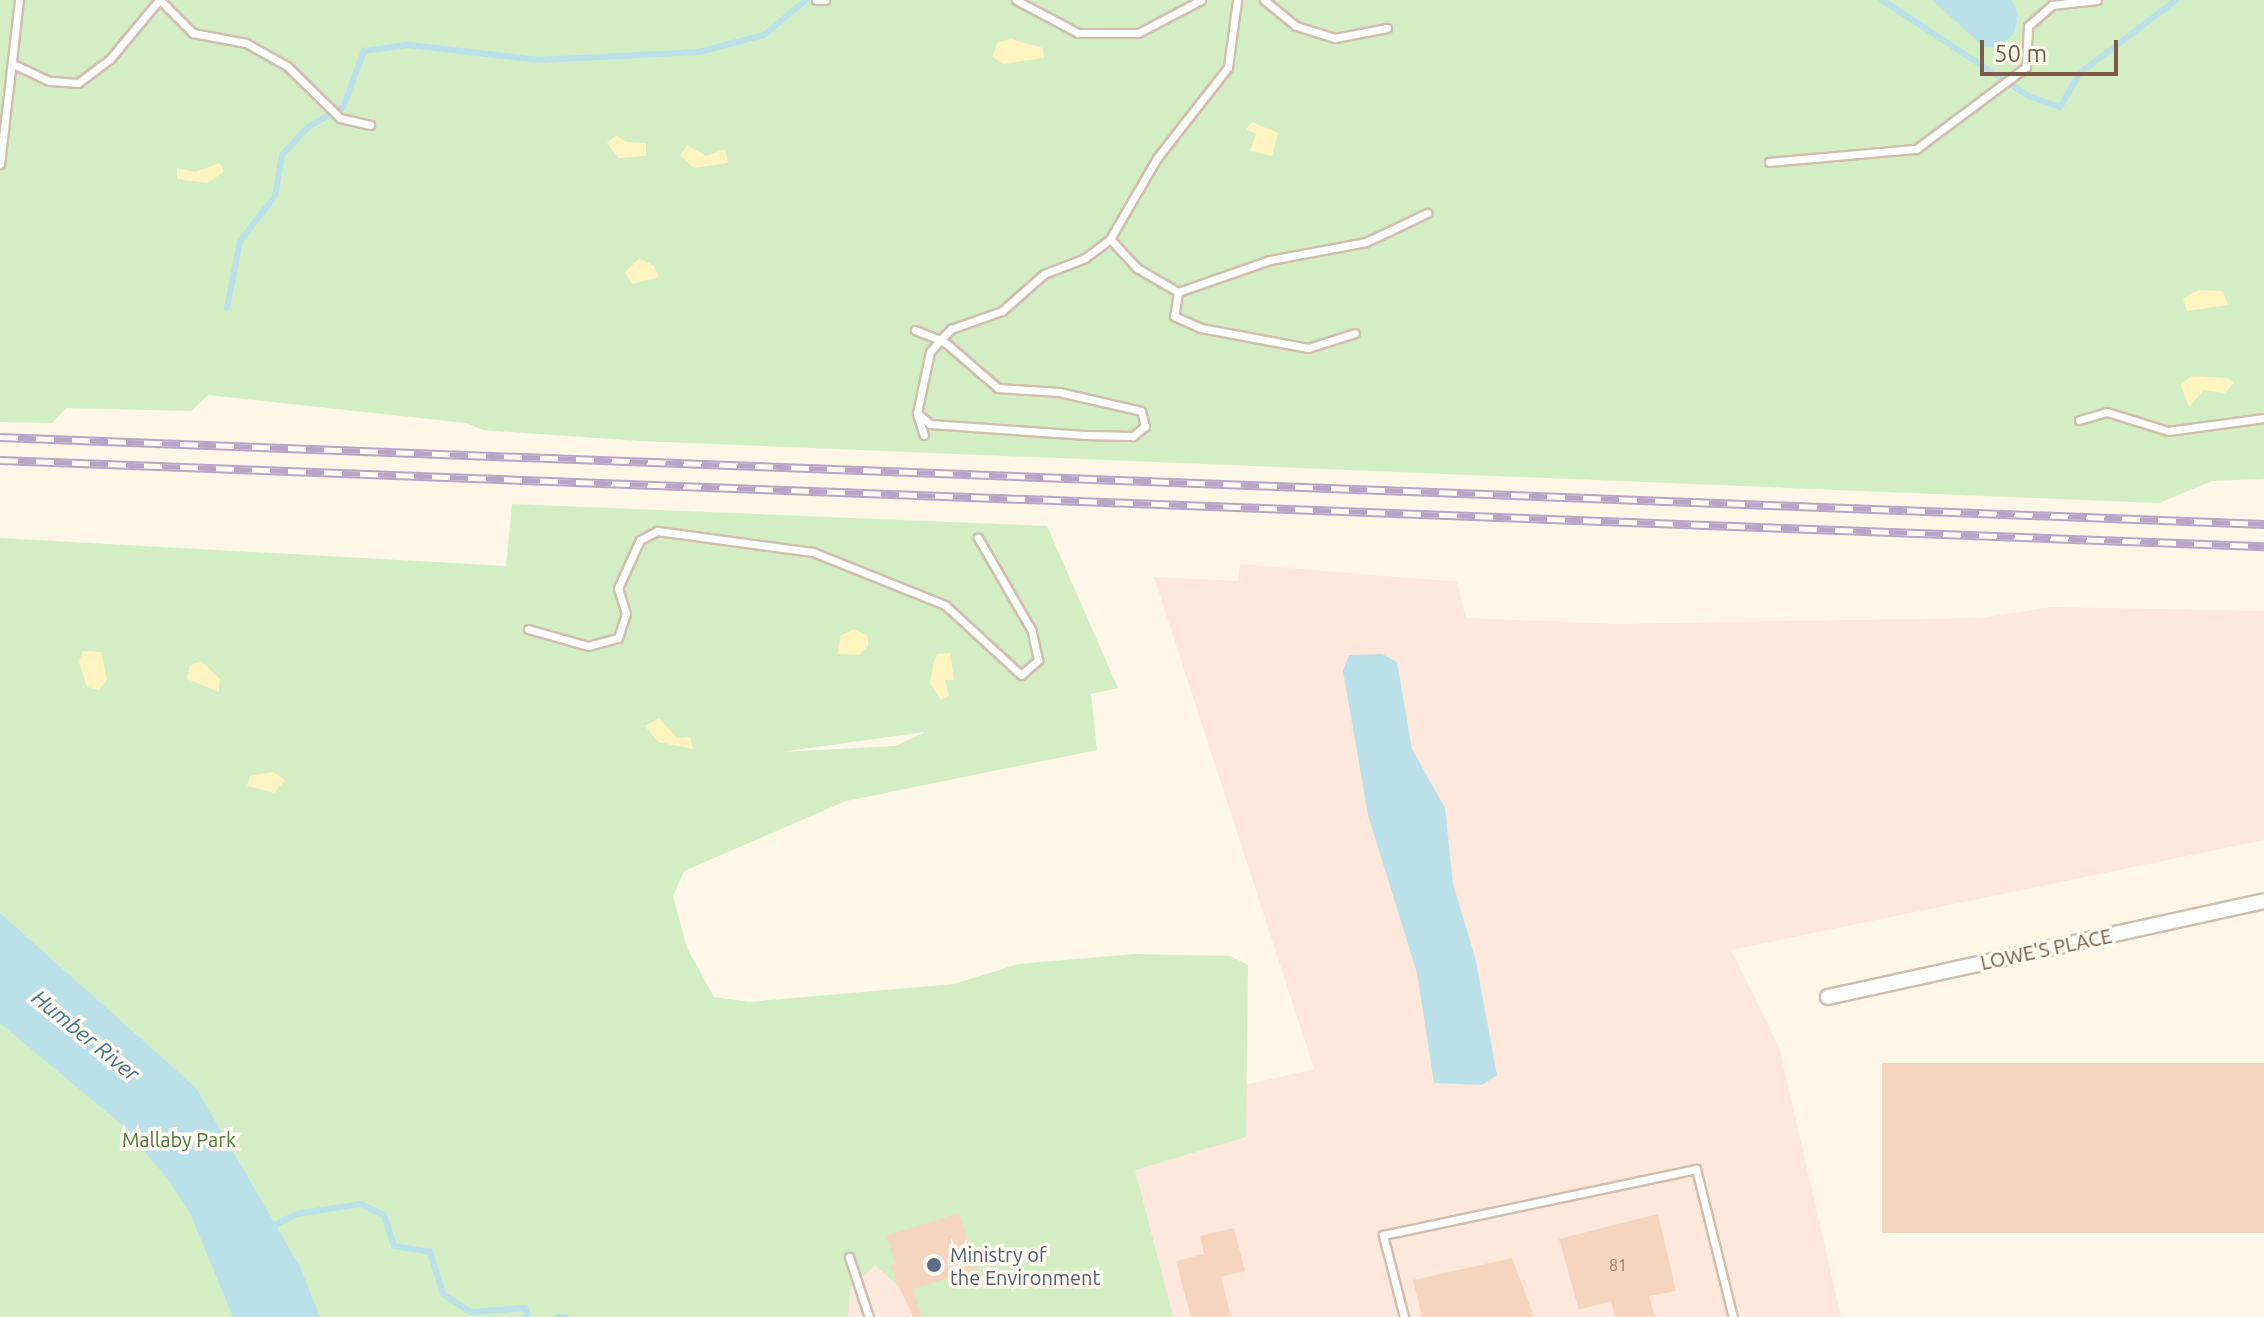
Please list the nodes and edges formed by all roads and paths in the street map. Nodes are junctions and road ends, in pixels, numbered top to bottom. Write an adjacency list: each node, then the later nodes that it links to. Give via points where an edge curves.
1 (19, 0): 9 (lane)
2 (159, 0): 9 (lane, via 110,59 78,83 50,81); 10 (lane, via 193,33 246,43 287,66 321,105 340,118)
3 (1016, 0): 4 (lane, via 1078,33 1138,33)
4 (1201, 0)
5 (1237, 0): 14 (lane, via 1228,67 1157,158)
6 (1264, 0): 8 (lane, via 1296,26 1335,38)
7 (2097, 0): 11 (lane, via 2052,5 2028,26 2026,67 1916,149)
8 (1387, 28)
9 (15, 65): 12 (lane)
10 (370, 125)
11 (1769, 162)
12 (0, 164)
13 (1427, 213): 15 (lane, via 1366,242 1270,260)
14 (1110, 239): 15 (lane, via 1137,268); 18 (lane, via 1085,258 1044,274 1002,311 951,329)
15 (1178, 292): 17 (lane, via 1174,316 1201,328 1308,348)
16 (915, 330): 18 (lane)
17 (1355, 333)
18 (940, 340): 19 (lane, via 930,352); 19 (lane, via 998,388 1059,392 1141,411 1145,426 1133,436 1085,435 930,424)
19 (917, 413): 22 (lane)
20 (2264, 418): 21 (lane, via 2168,431 2107,412)
21 (2079, 420)
22 (924, 435)
23 (978, 538): 24 (lane, via 1032,631 1038,660 1021,675 945,605 813,552 657,531 640,540 618,588 626,614 618,638 588,646)
24 (528, 629)
25 (2264, 901): 26 (street, LOWE'S PLACE)
26 (1828, 997)
27 (849, 1257): 28 (lane)
28 (869, 1317)
29 (1404, 1317): 30 (lane, via 1383,1235 1696,1169)
30 (1733, 1317)

